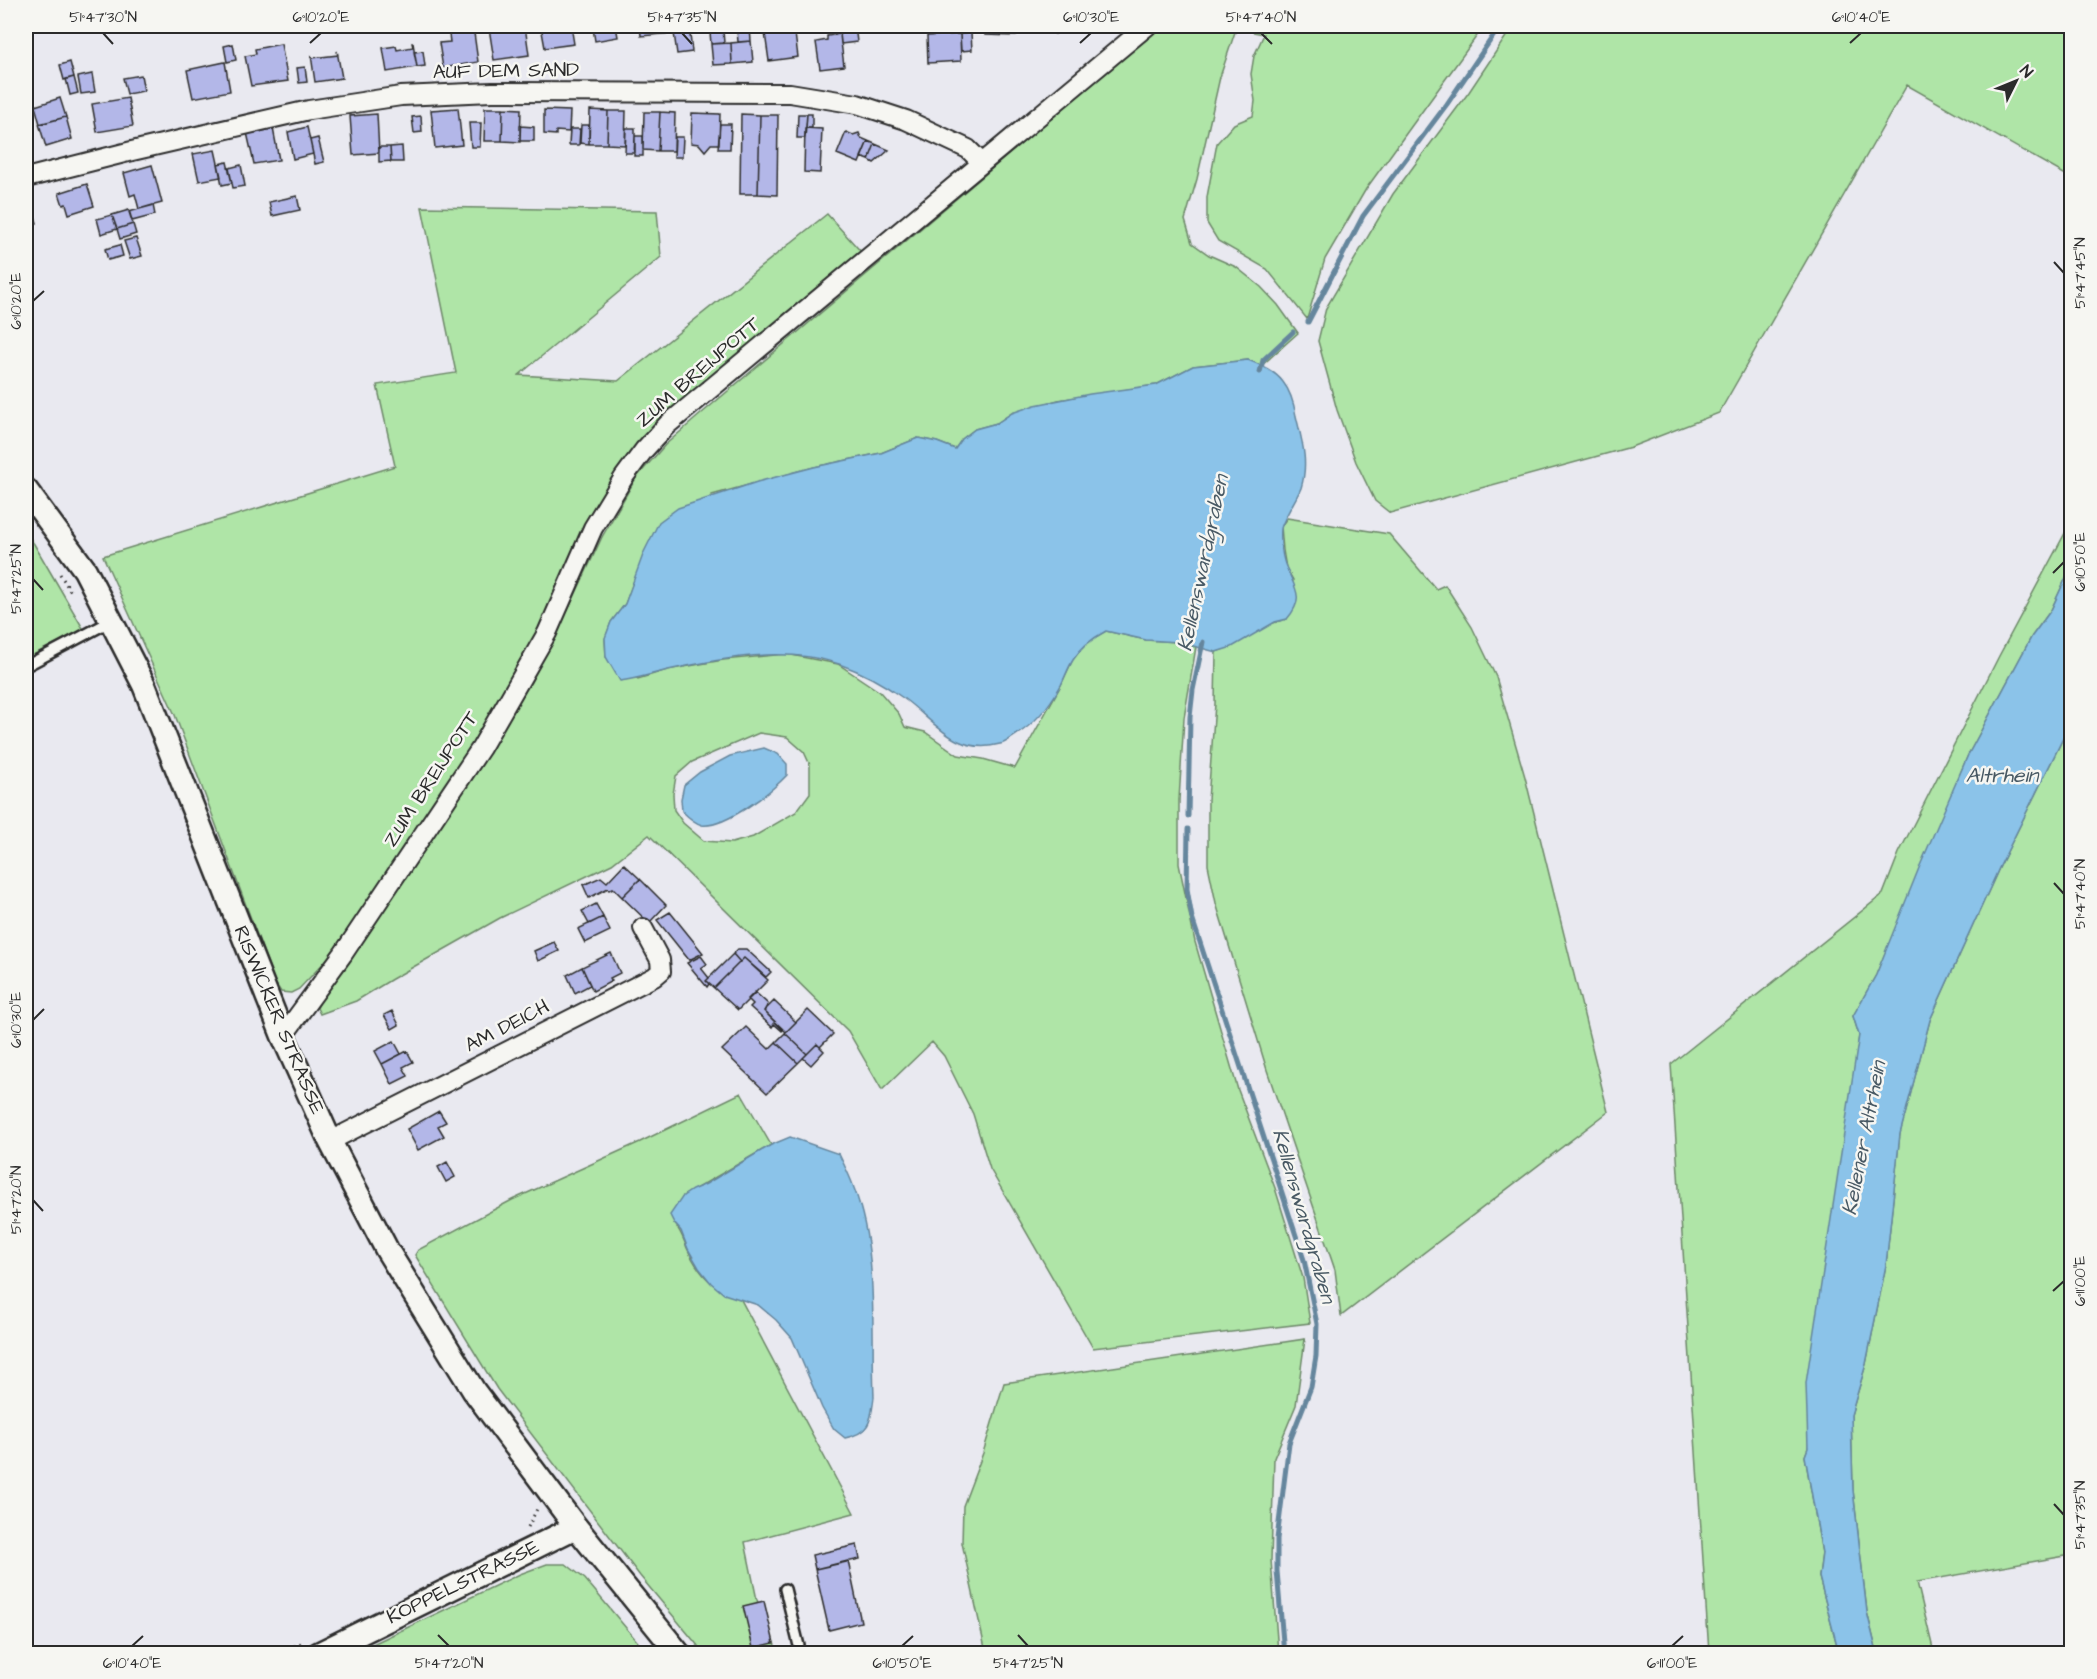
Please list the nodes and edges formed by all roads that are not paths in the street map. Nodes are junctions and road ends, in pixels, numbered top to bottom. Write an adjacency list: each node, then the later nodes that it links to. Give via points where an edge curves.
1 (1147, 26): 2 (street, ZUM BREIJPOTT)
2 (982, 163): 3 (street, AUF DEM SAND, via 968,149 906,120 857,104 790,93 492,92 400,96 309,110); 8 (street, ZUM BREIJPOTT, via 668,425 644,450 593,528 547,633 481,748)
3 (26, 178)
4 (26, 490): 5 (street, RISWICKER STRASSE, via 85,570)
5 (111, 621): 6 (lane); 8 (street, RISWICKER STRASSE, via 144,685)
6 (26, 666)
7 (643, 928): 9 (street, AM DEICH, via 660,960 661,971 654,977)
8 (283, 1036): 9 (street, RISWICKER STRASSE)
9 (330, 1141): 10 (street, RISWICKER STRASSE, via 387,1250 474,1391)
10 (576, 1527): 12 (street, KOPPELSTRASSE); 13 (street, RISWICKER STRASSE)
11 (785, 1589): 14 (lane)
12 (318, 1653)
13 (679, 1653)
14 (801, 1653)

